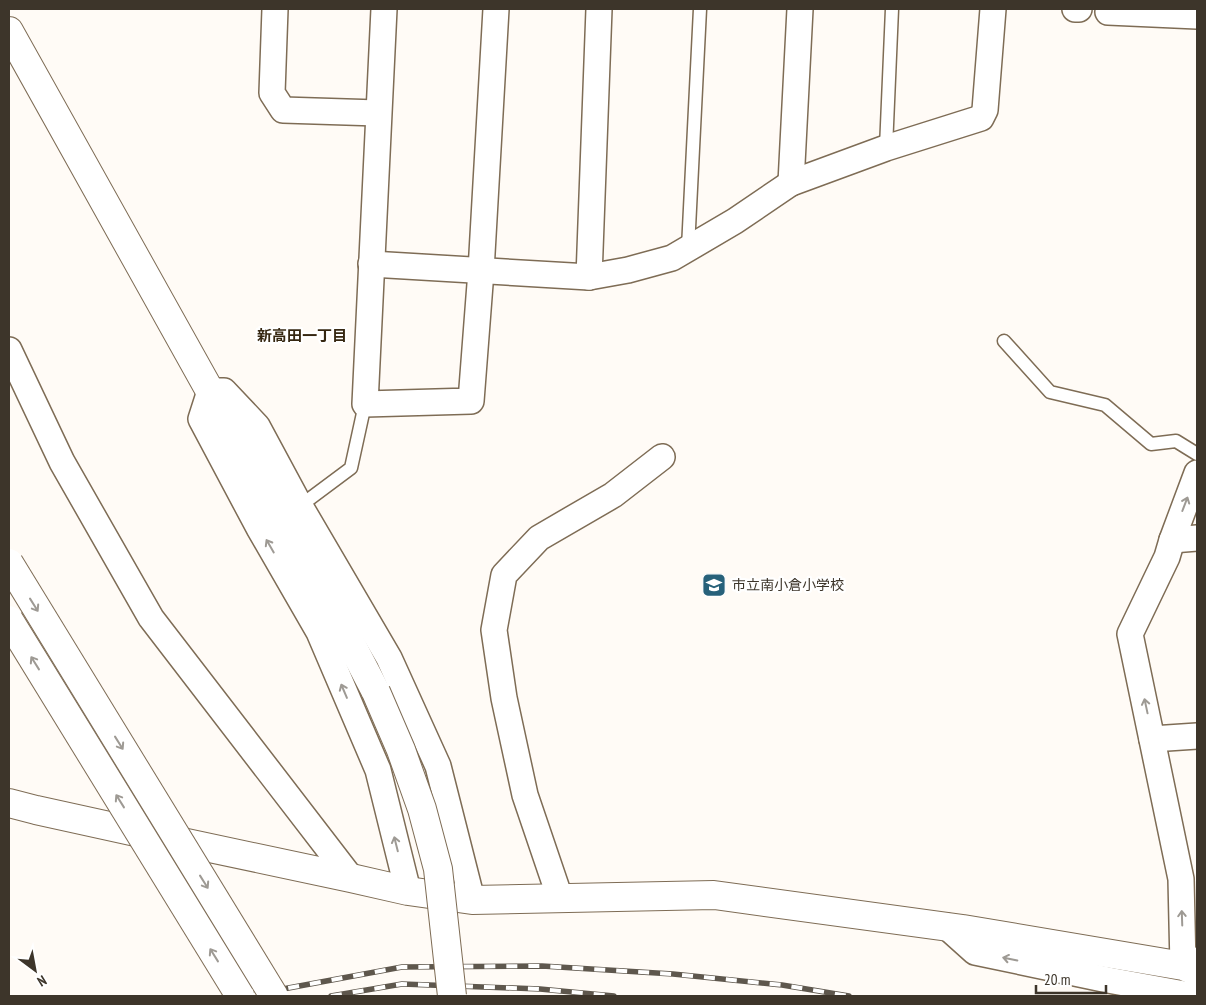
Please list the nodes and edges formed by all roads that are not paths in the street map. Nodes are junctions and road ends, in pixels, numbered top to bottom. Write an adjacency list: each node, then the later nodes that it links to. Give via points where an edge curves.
1 (275, 9): 14 (street, via 272,92 283,110)
2 (384, 9): 14 (street)
3 (496, 9): 19 (street)
4 (600, 9): 20 (street)
5 (700, 9): 17 (lane)
6 (800, 9): 16 (street)
7 (892, 9): 15 (lane)
8 (993, 9): 15 (street, via 985,110 981,118)
9 (1075, 9): 10 (street)
10 (1079, 9)
11 (1108, 12): 12 (street)
12 (1197, 16)
13 (9, 32): 23 (street)
14 (378, 113): 18 (street)
15 (886, 148): 16 (street)
16 (791, 183): 17 (street)
17 (688, 248): 20 (street, via 672,258)
18 (372, 264): 19 (street); 24 (street)
19 (481, 270): 20 (street); 24 (street, via 471,401)
20 (589, 276)
21 (1004, 341): 25 (lane, via 1050,392 1105,405 1151,444 1176,440)
22 (9, 350): 36 (street, via 62,462 151,618)
23 (210, 391): 28 (street, via 224,391 257,426); 37 (street, one-way to 23, via 378,770 319,632 201,419); 44 (street, bridge, via 349,640 401,750 422,809 438,869)
24 (365, 404): 28 (lane, via 351,468)
25 (1197, 454)
26 (662, 457): 38 (street, via 614,495 539,538 504,575 494,630 504,698 525,794)
27 (1197, 473): 30 (street, one-way to 27)
28 (300, 506): 39 (street, via 389,658 438,766)
29 (1197, 538): 30 (street)
30 (1172, 540): 34 (street, one-way to 30, via 1130,634)
31 (9, 563): 43 (street, one-way to 43, bridge)
32 (9, 620): 42 (street, one-way to 32, bridge)
33 (1197, 736): 34 (street)
34 (1152, 739): 41 (street, one-way to 34, via 1181,879)
35 (9, 803): 36 (street)
36 (351, 878): 37 (street)
37 (408, 891): 39 (street)
38 (560, 898): 39 (street); 40 (street, via 714,895)
39 (472, 900)
40 (946, 926): 41 (street); 45 (street, one-way to 40, via 975,952)
41 (1193, 966)
42 (240, 996)
43 (274, 996)
44 (452, 996)
45 (1195, 996)

